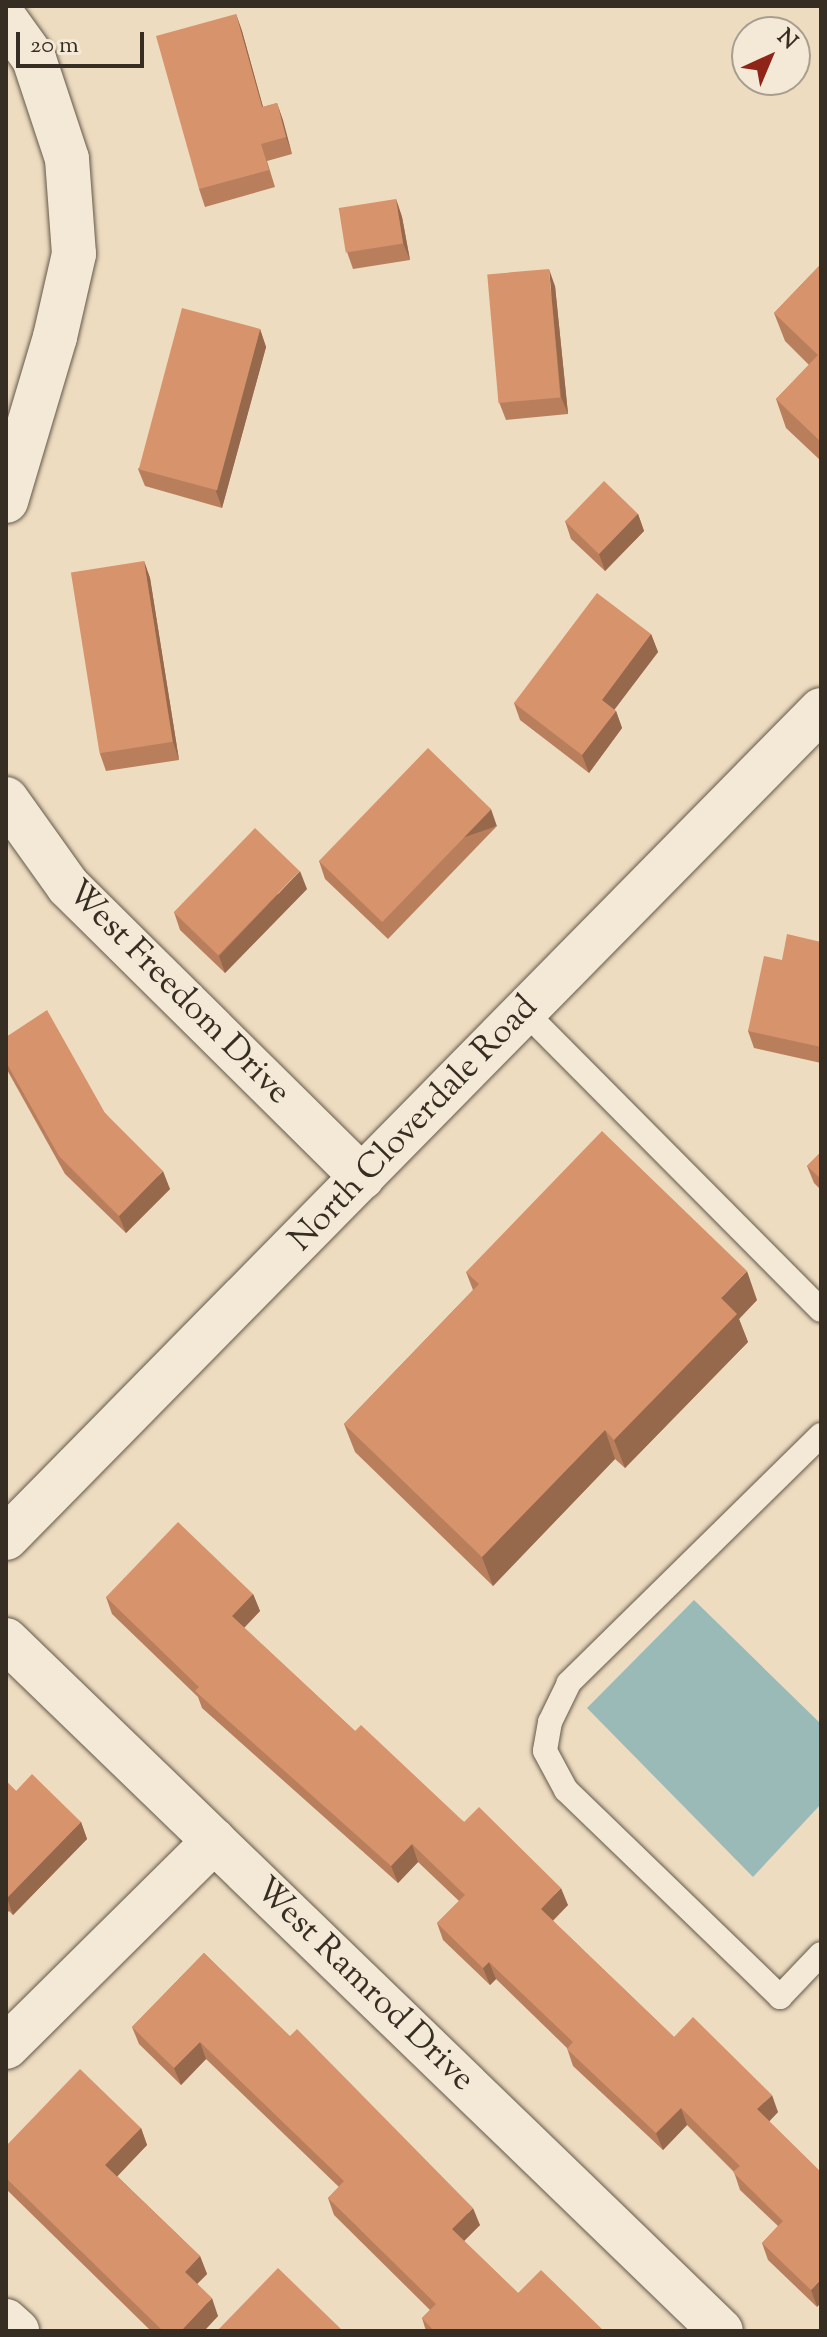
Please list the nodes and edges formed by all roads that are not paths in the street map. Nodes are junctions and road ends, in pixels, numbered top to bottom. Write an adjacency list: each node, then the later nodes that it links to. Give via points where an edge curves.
1 (6, 20): 2 (street, via 34,59 67,159 74,254)
2 (6, 501)
3 (821, 710): 5 (street, North Cloverdale Road)
4 (6, 799): 6 (street, West Freedom Drive, via 68,886)
5 (524, 1011): 6 (street, North Cloverdale Road); 7 (lane)
6 (362, 1177): 9 (street, North Cloverdale Road)
7 (821, 1310)
8 (821, 1435): 12 (lane, via 569,1683 550,1722 545,1751 566,1790 780,1997)
9 (6, 1538)
10 (6, 1640): 11 (street, West Ramrod Drive)
11 (214, 1841): 13 (street); 16 (street, West Ramrod Drive)
12 (821, 1954)
13 (6, 2047)
14 (6, 2321): 15 (street)
15 (17, 2331)
16 (721, 2331)

